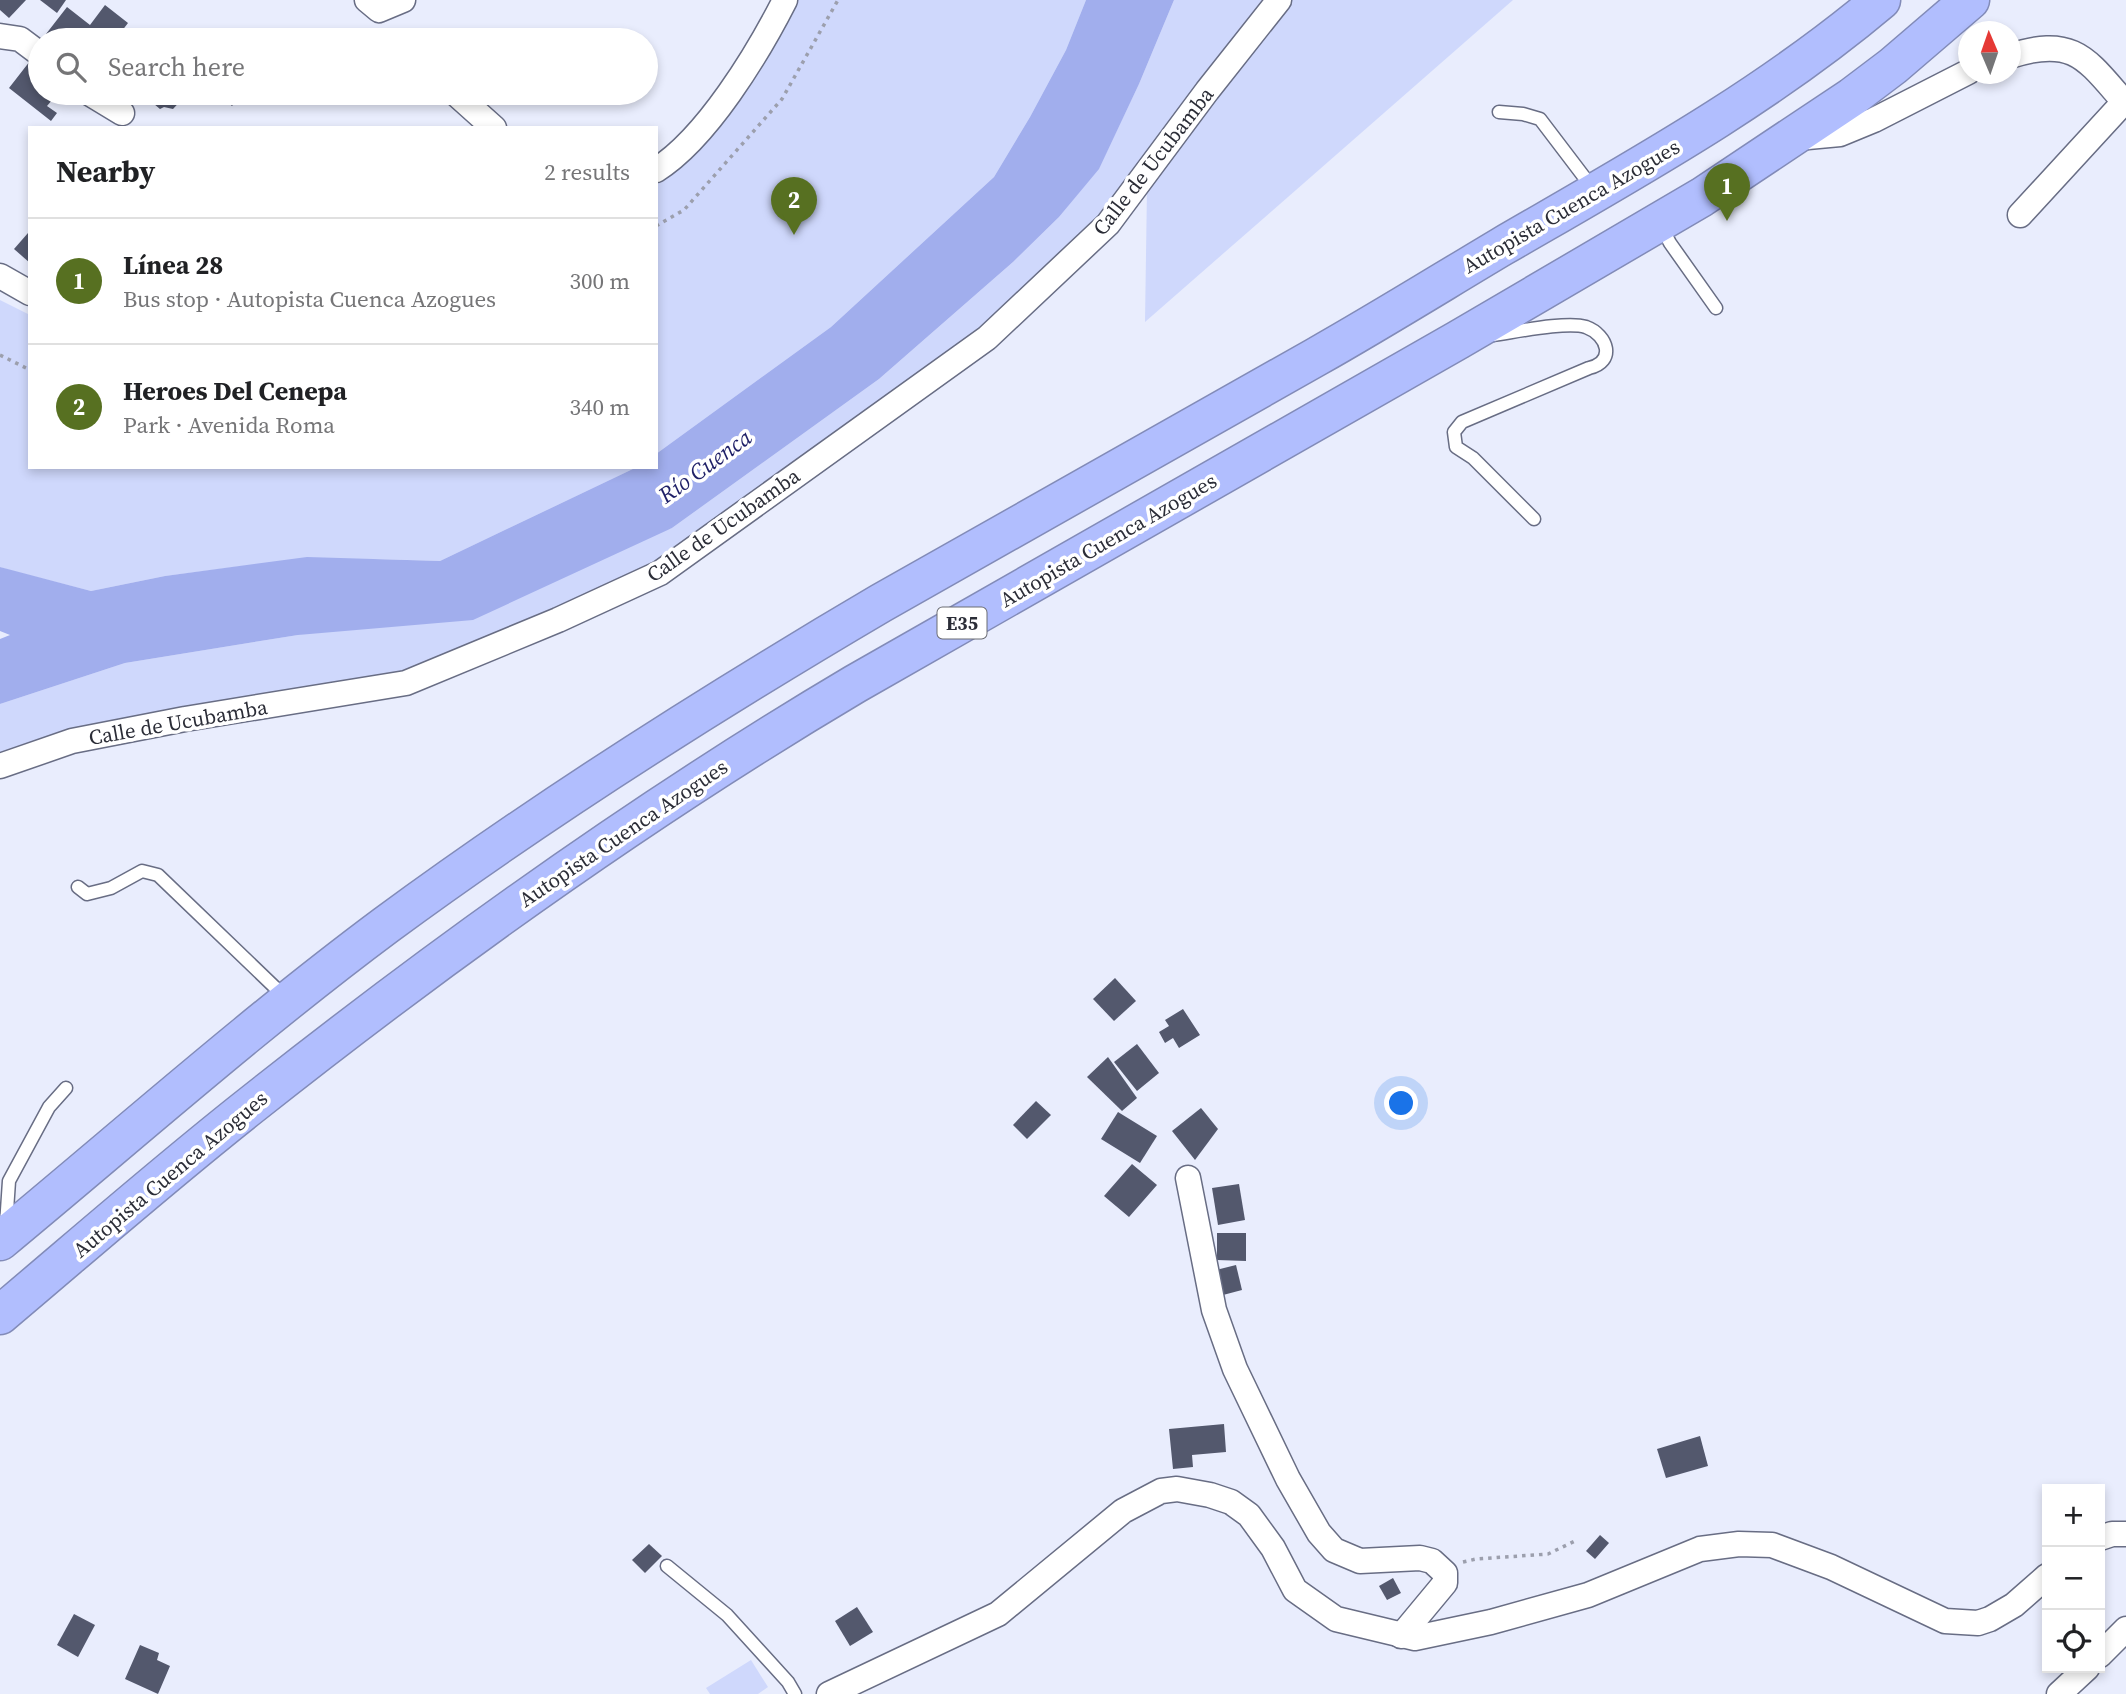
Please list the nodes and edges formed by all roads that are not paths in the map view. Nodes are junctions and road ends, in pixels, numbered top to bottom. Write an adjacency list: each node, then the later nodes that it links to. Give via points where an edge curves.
1 (367, 0): 2 (street, via 379,10)
2 (403, 0)
3 (785, 0): 18 (street, via 760,49 710,118)
4 (1279, 0): 27 (street, Calle de Ucubamba, via 1108,224 987,338 660,573 406,683 72,741)
5 (1881, 0): 19 (highway, Autopista Cuenca Azogues, via 1761,90)
6 (1970, 0): 17 (highway, Autopista Cuenca Azogues / E35, via 1893,66)
7 (1, 39): 8 (street, via 20,39)
8 (28, 45)
9 (2021, 54): 11 (street, via 2061,48 2088,62)
10 (1958, 78): 17 (street, via 1840,134)
11 (2125, 103): 20 (street)
12 (109, 105): 15 (street)
13 (468, 105): 16 (street)
14 (1499, 112): 19 (lane, via 1540,119)
15 (122, 113)
16 (492, 126)
17 (1793, 138): 21 (highway, Autopista Cuenca Azogues / E35)
18 (658, 169)
19 (1597, 193): 29 (highway, Autopista Cuenca Azogues, via 694,715 446,881)
20 (2020, 215)
21 (1660, 222): 24 (lane); 25 (highway, Autopista Cuenca Azogues / E35)
22 (0, 276): 23 (street)
23 (28, 292)
24 (1716, 308)
25 (1458, 340): 26 (lane, via 1567,326 1585,327 1606,346 1606,358 1599,366 1462,422 1454,432 1456,447); 33 (highway, Autopista Cuenca Azogues / E35, via 855,684 650,813 335,1040 238,1115)
26 (1534, 519)
27 (0, 766)
28 (78, 887): 29 (lane, via 88,894 142,872 158,875)
29 (289, 1001): 32 (highway, Autopista Cuenca Azogues)
30 (66, 1088): 32 (lane, via 49,1107 9,1181)
31 (1188, 1178): 39 (street, via 1214,1310 1235,1370 1319,1533 1334,1550 1360,1560 1420,1558 1445,1573 1445,1583)
32 (3, 1239)
33 (0, 1315)
34 (2126, 1534): 35 (street)
35 (2105, 1536)
36 (667, 1566): 42 (lane, via 727,1615)
37 (2042, 1580): 39 (street, via 1990,1619 1979,1623 1945,1621 1772,1545 1739,1544 1700,1549 1588,1595 1491,1622 1415,1638)
38 (2126, 1629): 40 (street)
39 (1401, 1636): 43 (street, via 1336,1619 1295,1590 1273,1548 1249,1515 1231,1502 1191,1491 1161,1491 1123,1511 998,1614)
40 (2105, 1651)
41 (2082, 1673): 44 (street)
42 (795, 1694)
43 (829, 1694)
44 (2059, 1694)

